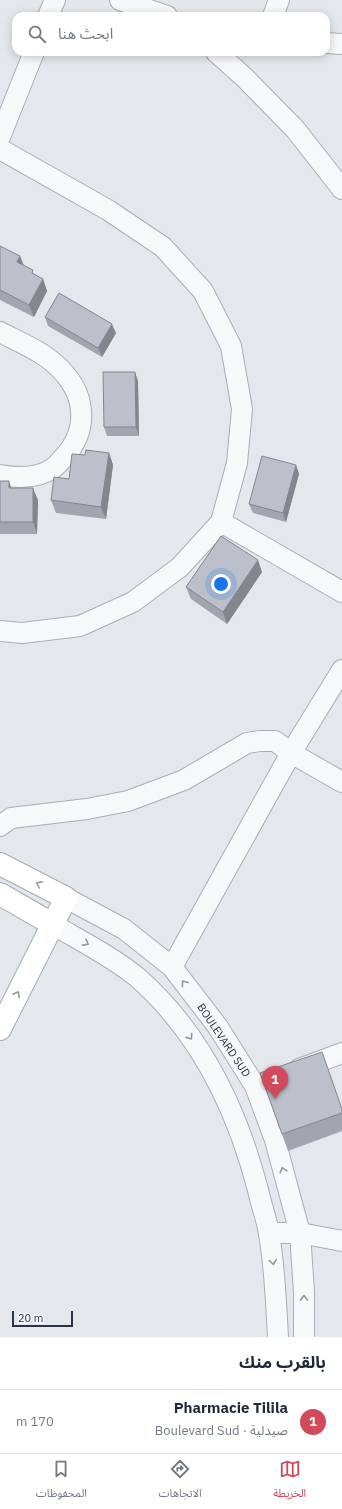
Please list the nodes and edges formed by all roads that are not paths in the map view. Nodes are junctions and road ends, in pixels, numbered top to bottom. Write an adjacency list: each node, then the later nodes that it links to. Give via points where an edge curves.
1 (55, 0): 4 (street)
2 (120, 0): 5 (street)
3 (279, 0): 6 (street)
4 (50, 12)
5 (155, 12)
6 (274, 12)
7 (330, 43): 8 (street)
8 (342, 44)
9 (32, 56): 11 (street)
10 (220, 56): 13 (street, via 295,129)
11 (0, 138)
12 (0, 149): 16 (street, via 108,210 163,248 203,291 231,346 242,409 237,463)
13 (342, 189)
14 (0, 332): 15 (street, via 49,358 65,373 76,391 82,409 81,429 73,447 54,468 35,476 16,478)
15 (0, 475)
16 (221, 522): 17 (street); 18 (street, via 180,567 133,602 80,626 22,634)
17 (342, 592)
18 (0, 631)
19 (342, 670): 20 (street)
20 (291, 753): 21 (street); 22 (street, via 275,742 260,740 247,743 184,780 128,801 87,809 11,818); 28 (street)
21 (342, 782)
22 (0, 826)
23 (6, 867): 24 (main road); 26 (main road, BOULEVARD SUD, one-way to 23)
24 (0, 891)
25 (0, 894): 27 (main road)
26 (66, 898): 27 (main road); 28 (street, BOULEVARD SUD, via 124,929)
27 (52, 924): 29 (main road, one-way to 27); 32 (street, one-way to 32, via 105,954 136,977 171,1010 206,1060 231,1107 252,1168)
28 (172, 967): 31 (street, BOULEVARD SUD, one-way to 28, via 218,1027)
29 (0, 1029)
30 (342, 1053): 31 (street)
31 (270, 1081): 33 (street, BOULEVARD SUD, one-way to 31, via 275,1140)
32 (269, 1233): 33 (street); 35 (street, one-way to 35)
33 (300, 1233): 34 (street); 36 (street, BOULEVARD SUD, one-way to 33)
34 (342, 1241)
35 (278, 1337)
36 (304, 1337)

